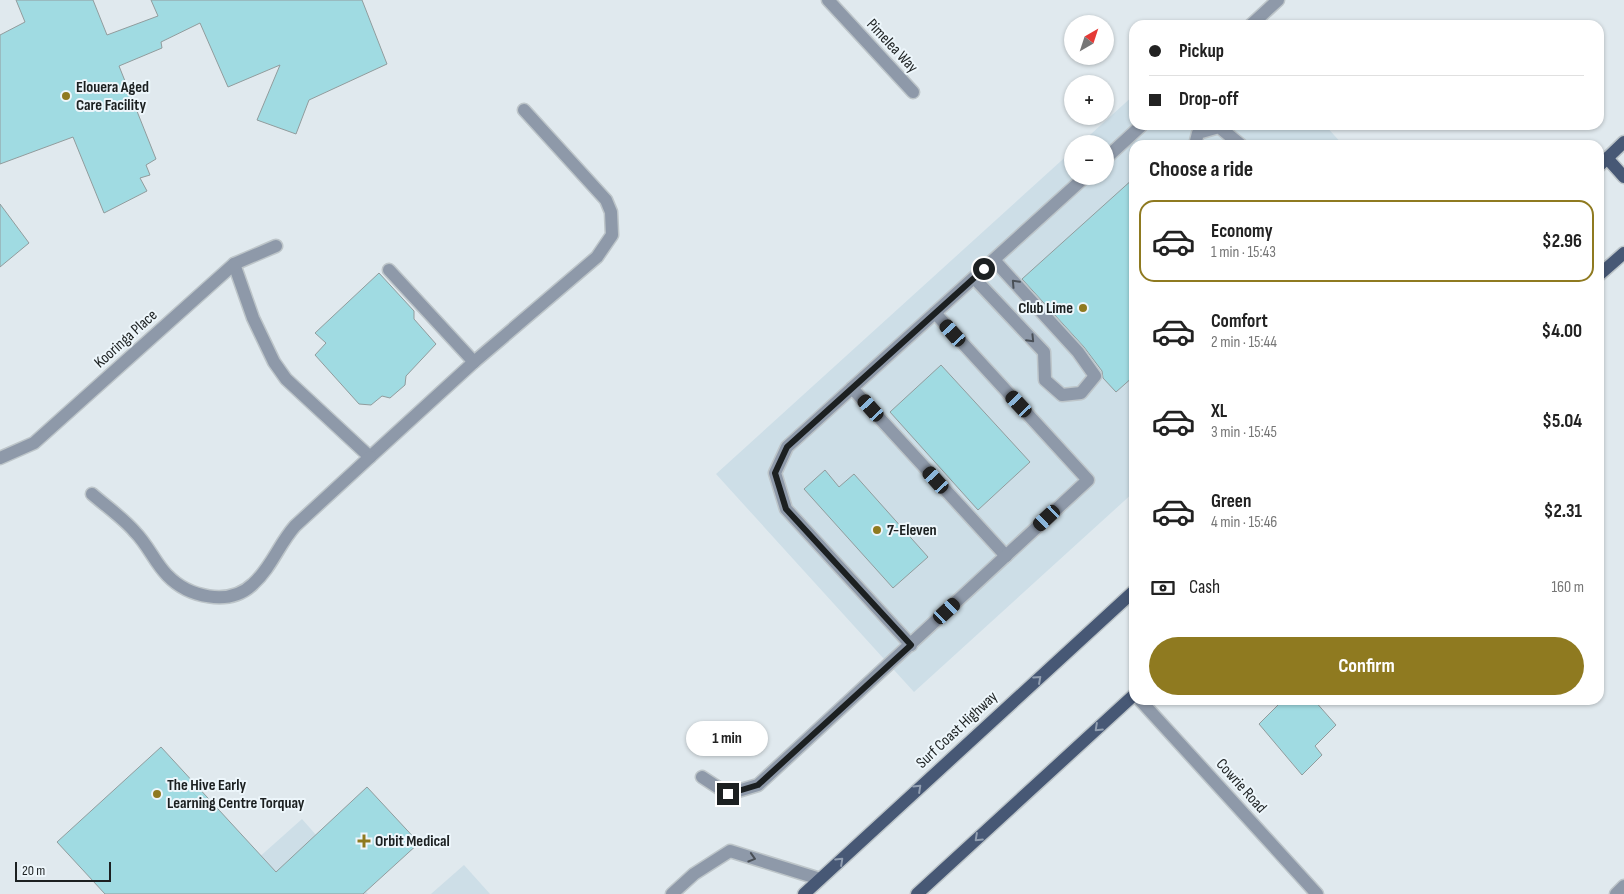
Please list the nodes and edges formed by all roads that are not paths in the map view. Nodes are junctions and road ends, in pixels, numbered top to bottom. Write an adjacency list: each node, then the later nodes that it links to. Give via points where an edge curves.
1 (828, 0): 4 (street, Pimelea Way)
2 (1278, 0): 3 (street)
3 (1256, 20)
4 (913, 92)
5 (524, 110): 25 (street, via 606,200 611,212 612,235 597,257)
6 (1137, 130): 12 (street)
7 (1208, 130): 9 (street, via 1198,133)
8 (1222, 130): 10 (street)
9 (1196, 140)
10 (1235, 140)
11 (1624, 142): 13 (main road)
12 (1114, 151)
13 (1604, 161)
14 (1604, 163): 15 (main road)
15 (1624, 177)
16 (1076, 185): 19 (street)
17 (276, 246): 20 (street, Kooringa Place)
18 (1624, 252): 22 (main road)
19 (994, 260): 23 (street); 23 (street, one-way to 19, via 1044,352 1045,380 1062,395 1081,393 1095,376 1078,352)
20 (234, 264): 27 (street, via 253,318 274,362 286,379); 28 (street, Kooringa Place, via 34,443)
21 (389, 270): 25 (street)
22 (1604, 270)
23 (974, 278): 24 (street)
24 (935, 313): 26 (street); 30 (street, via 1088,480)
25 (474, 362): 27 (street)
26 (852, 388): 30 (street); 32 (street, via 787,447 775,473 786,509)
27 (370, 457): 29 (street, via 290,532 252,586 221,598 200,596 166,575 135,532)
28 (0, 458)
29 (92, 494)
30 (1006, 556): 32 (street)
31 (1129, 596): 36 (main road, Surf Coast Highway, one-way to 31)
32 (911, 645): 35 (street, via 758,785 728,794)
33 (1129, 700): 40 (main road, one-way to 40)
34 (1145, 705): 41 (street, Cowrie Road)
35 (702, 777)
36 (820, 879): 38 (street, one-way to 36, via 694,874 730,851); 39 (main road, Surf Coast Highway)
37 (1624, 886): 42 (street)
38 (672, 894)
39 (804, 894)
40 (917, 894)
41 (1317, 894)
42 (1616, 894)

